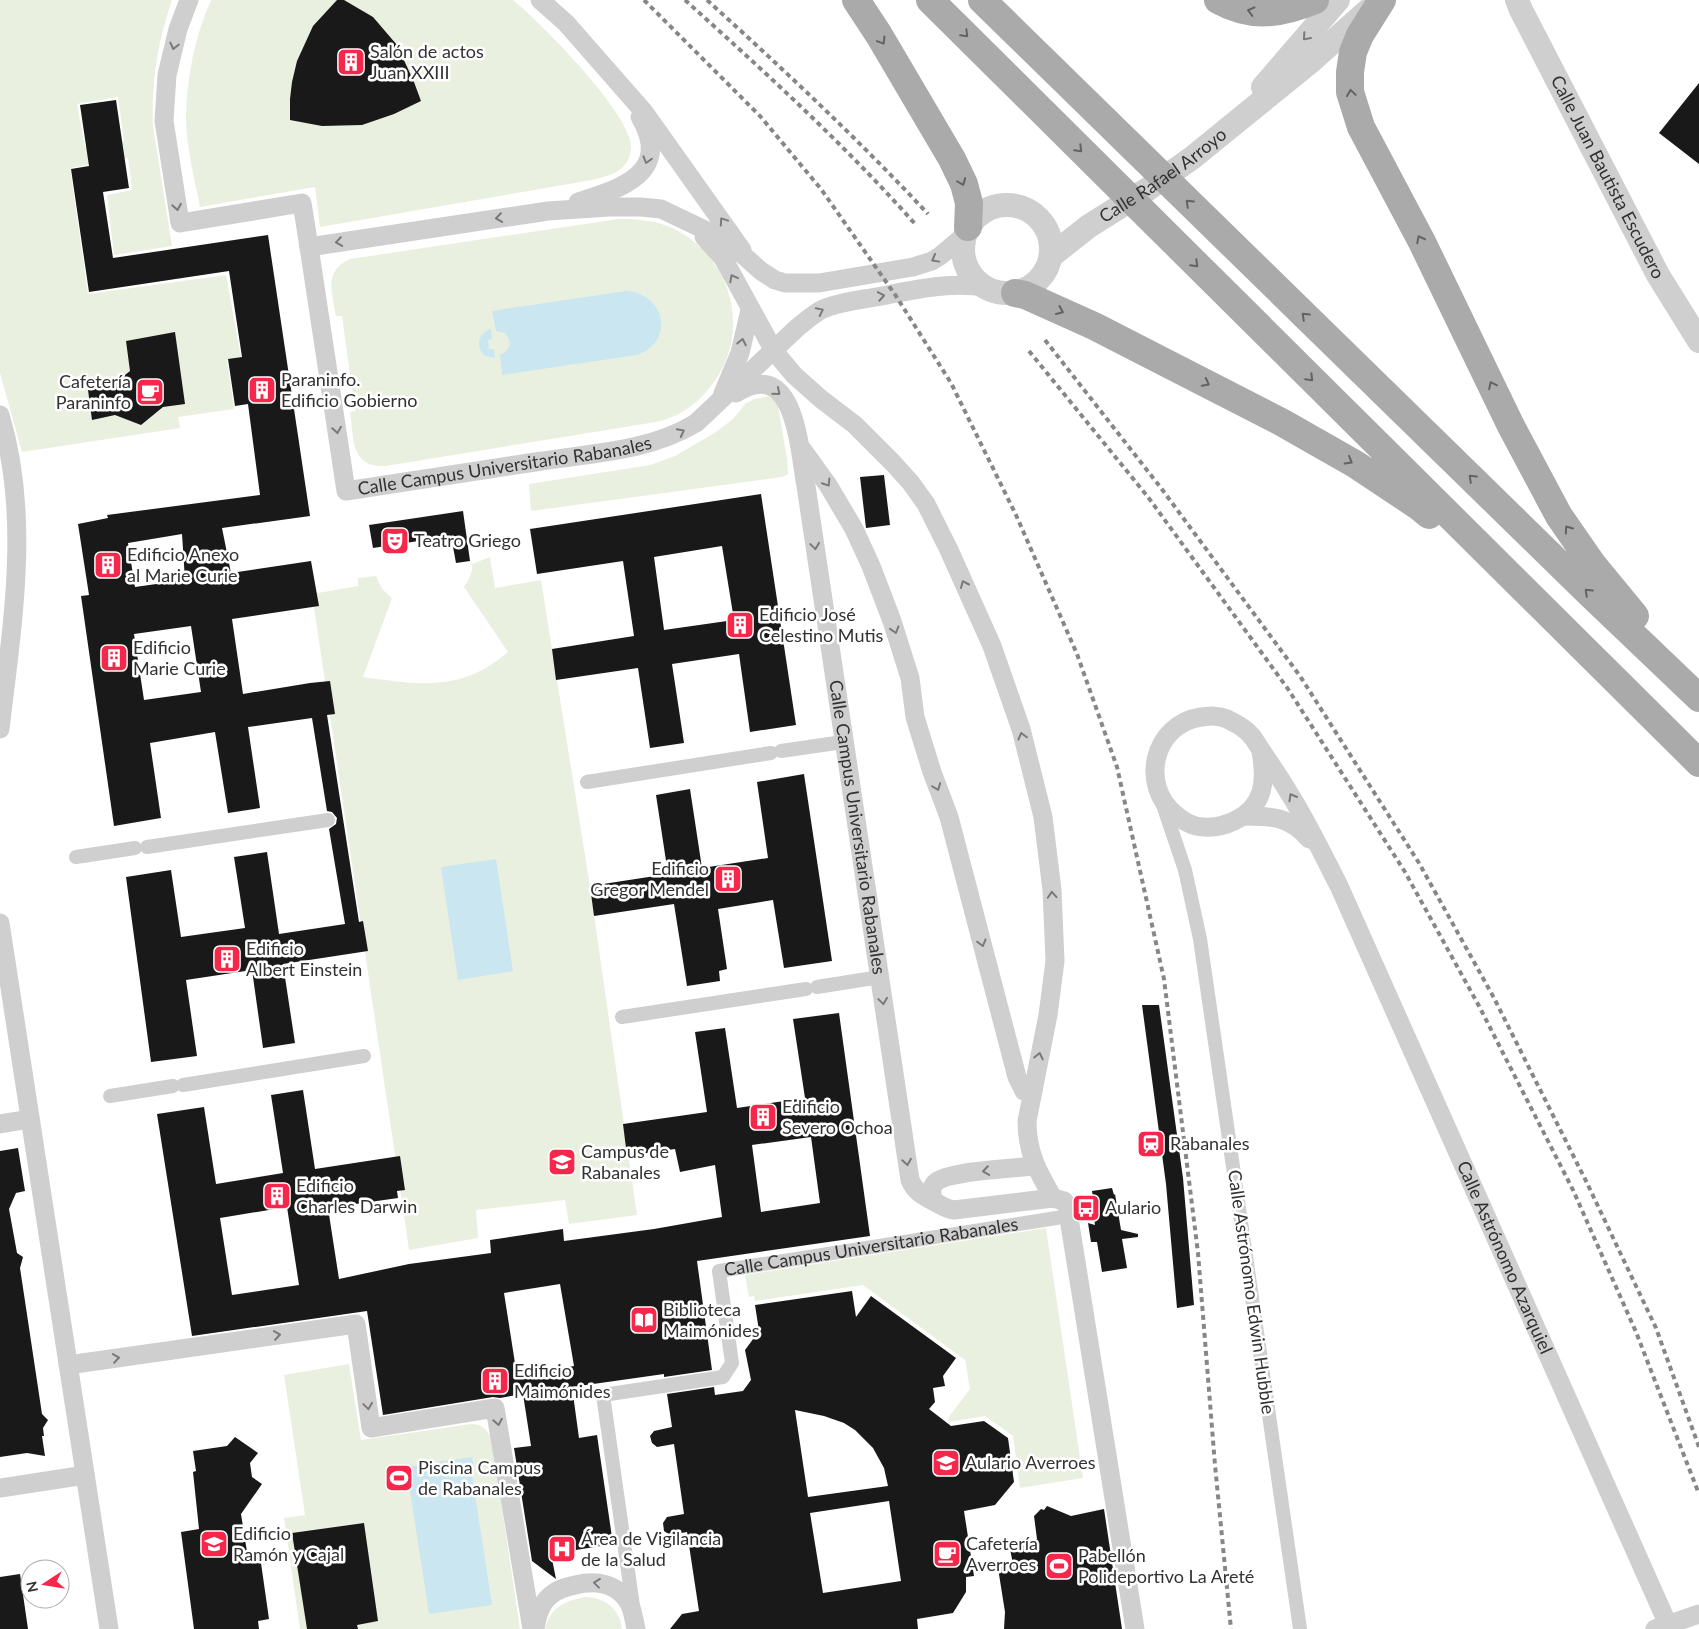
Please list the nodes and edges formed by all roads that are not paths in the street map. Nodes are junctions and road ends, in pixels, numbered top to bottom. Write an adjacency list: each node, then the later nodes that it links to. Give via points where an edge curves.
1 (189, 0): 18 (street, Calle Campus Universitario Rabanales, one-way to 18, via 167,75 164,121 180,223 302,203)
2 (540, 0): 11 (street, via 566,23)
3 (856, 0): 17 (main road, one-way to 17, via 952,159 969,203)
4 (930, 0): 30 (main road, one-way to 30)
5 (982, 0): 32 (main road, one-way to 5)
6 (1218, 0): 7 (main road, one-way to 6, via 1294,8 1260,13)
7 (1315, 0)
8 (1338, 0): 12 (street, Calle Rafael Arroyo, one-way to 12)
9 (1381, 0): 12 (street, Calle Rafael Arroyo); 31 (main road, one-way to 9, via 1593,565 1559,516 1361,127 1350,92 1353,52)
10 (1516, 3): 24 (street, Calle Juan Bautista Escudero, via 1658,275)
11 (620, 84): 13 (street, one-way to 13, via 643,123 649,142 644,168 635,179 614,190); 20 (street, one-way to 11, via 644,112)
12 (1228, 128): 15 (street, Calle Rafael Arroyo, via 1172,173)
13 (548, 211): 14 (street, via 642,207 661,210); 18 (street, one-way to 18)
14 (689, 222): 20 (street); 23 (street, one-way to 14, via 723,258)
15 (1095, 222): 16 (street, Calle Rafael Arroyo, via 1060,230); 19 (street, Calle Rafael Arroyo)
16 (1047, 229): 17 (street, via 1033,212 1014,204 992,206 983,211); 19 (street)
17 (967, 231): 20 (street, one-way to 20, via 932,261 819,283 785,283); 21 (street, via 963,254 966,264)
18 (309, 246): 27 (street, Calle Campus Universitario Rabanales, one-way to 27, via 346,491 644,445 681,432)
19 (1051, 256): 22 (street, via 1039,280)
20 (751, 261)
21 (984, 286): 22 (street, via 994,291); 25 (street, Calle Campus Universitario Rabanales, one-way to 21, via 813,314 824,309 910,291 961,285)
22 (1015, 293): 30 (main road, one-way to 30, via 1094,326 1283,423 1355,464 1418,506)
23 (750, 310): 25 (street); 27 (street, Calle Campus Universitario Rabanales, one-way to 23, via 740,353)
24 (1699, 341)
25 (774, 351): 26 (street, via 794,375); 27 (street, Calle Campus Universitario Rabanales)
26 (821, 399): 29 (street, Calle Campus Universitario Rabanales, via 806,402 798,409); 48 (street, one-way to 26, via 1056,961 1052,890 1042,817 1021,729 992,646 926,504 896,466 855,425)
27 (718, 404): 29 (street, Calle Campus Universitario Rabanales, one-way to 29, via 752,385 769,385 787,401)
28 (0, 415): 33 (street, via 17,513 11,632)
29 (798, 436): 34 (street, Calle Campus Universitario Rabanales, one-way to 34); 48 (street, Calle Campus Universitario Rabanales, one-way to 48, via 854,529 872,566 892,621 910,678 915,717 949,817 1017,1077 1024,1091)
30 (1571, 637): 36 (main road)
31 (1699, 688)
32 (1699, 698)
33 (0, 729)
34 (843, 742): 37 (street); 44 (street, Calle Campus Universitario Rabanales)
35 (1261, 751): 38 (street, via 1251,734 1240,725 1222,717 1192,718 1179,724 1165,738 1158,751); 39 (street, via 1264,775 1261,792); 42 (street, one-way to 35, via 1289,792)
36 (1699, 763)
37 (587, 782)
38 (1155, 782): 39 (street, via 1168,809 1195,826 1226,825); 64 (street, Calle Astrónomo Edwin Hubble, via 1185,870 1200,939)
39 (1243, 816): 42 (street, via 1273,816 1295,825 1308,838)
40 (328, 820): 41 (street)
41 (76, 857)
42 (1339, 886): 66 (street, Calle Astrónomo Azarquiel)
43 (0, 923): 45 (street)
44 (880, 977): 46 (street); 54 (street, Calle Campus Universitario Rabanales, one-way to 54, via 910,1180 914,1189)
45 (5, 994): 50 (street)
46 (622, 1018)
47 (364, 1056): 49 (street)
48 (1033, 1089): 52 (street, via 1027,1121)
49 (110, 1096)
50 (30, 1118): 51 (street); 56 (street)
51 (0, 1124)
52 (1035, 1166): 53 (street); 54 (street, Calle Campus Universitario Rabanales, one-way to 54, via 941,1178 931,1190)
53 (1053, 1198): 54 (street, Calle Campus Universitario Rabanales, via 954,1210 946,1210); 55 (street, via 1064,1201)
54 (933, 1201)
55 (1069, 1216): 62 (street, Calle Campus Universitario Rabanales, via 719,1271 732,1363 723,1377 602,1395); 63 (street)
56 (68, 1365): 57 (street); 61 (street, Calle Campus Universitario Rabanales, one-way to 61, via 356,1324 371,1428 495,1408)
57 (85, 1475): 58 (street); 60 (street)
58 (0, 1488)
59 (1699, 1614): 65 (street)
60 (109, 1629)
61 (534, 1629): 62 (street, Calle Campus Universitario Rabanales, one-way to 61, via 630,1604 612,1586 600,1582 563,1587 551,1594 538,1613)
62 (636, 1629)
63 (1135, 1629)
64 (1300, 1629)
65 (1655, 1629)
66 (1670, 1629)

